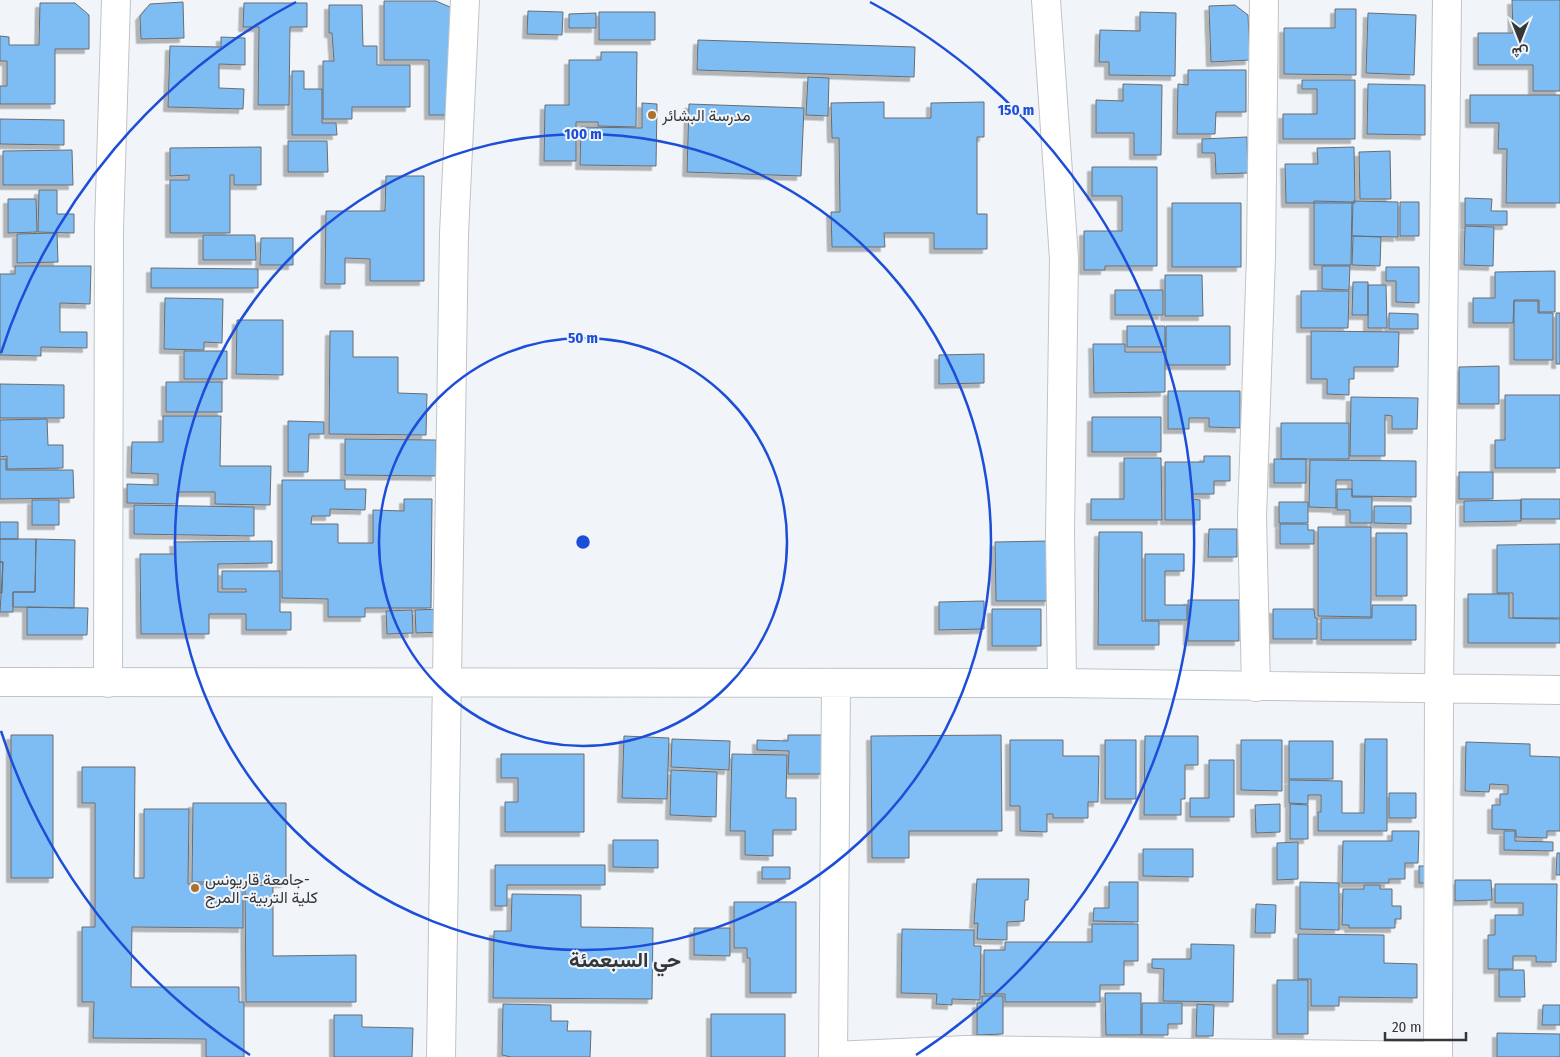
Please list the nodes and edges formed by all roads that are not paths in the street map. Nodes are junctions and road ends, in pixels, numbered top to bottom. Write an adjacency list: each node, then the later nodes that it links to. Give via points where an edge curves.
1 (116, 0): 8 (street, via 109,257)
2 (465, 0): 6 (street, via 454,234)
3 (1046, 0): 9 (street, via 1064,259 1060,532)
4 (1264, 0): 11 (street, via 1261,256 1252,517)
5 (1447, 0): 12 (street)
6 (448, 681): 8 (street); 10 (street); 15 (street)
7 (0, 682): 8 (street)
8 (108, 683)
9 (1062, 683): 10 (street); 11 (street)
10 (836, 684): 16 (street)
11 (1256, 687): 12 (street)
12 (1439, 689): 13 (street); 14 (street)
13 (1560, 690)
14 (1438, 1056): 16 (street, via 966,1050)
15 (441, 1057)
16 (833, 1057)

